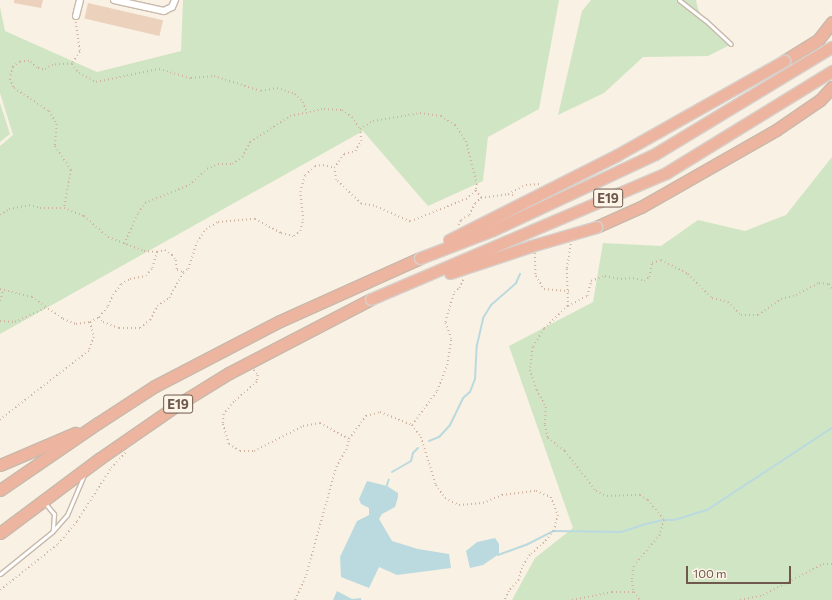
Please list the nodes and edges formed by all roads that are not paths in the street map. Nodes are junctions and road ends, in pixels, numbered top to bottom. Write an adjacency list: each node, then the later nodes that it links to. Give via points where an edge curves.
1 (80, 0): 5 (street)
2 (114, 0): 3 (street, via 158,10 170,9)
3 (175, 0)
4 (679, 0): 7 (lane)
5 (76, 16)
6 (832, 22): 11 (highway, bridge, via 818,40 784,61 617,155 452,238)
7 (731, 44)
8 (832, 48): 11 (highway, E19, bridge, via 655,154 493,230)
9 (832, 71): 12 (highway, E19, bridge, via 666,173)
10 (832, 87): 12 (highway, bridge, via 820,100 776,130 641,207 596,227)
11 (420, 258): 13 (highway, E19, via 280,321 155,386)
12 (371, 299): 15 (highway, E19, via 249,362 177,405)
13 (98, 423): 14 (highway); 16 (highway, E19)
14 (0, 465)
15 (86, 470): 17 (highway, E19); 19 (lane, via 67,515)
16 (0, 490)
17 (43, 502): 18 (highway, E19); 19 (lane, via 54,514)
18 (0, 532)
19 (52, 532): 20 (lane)
20 (0, 574)

